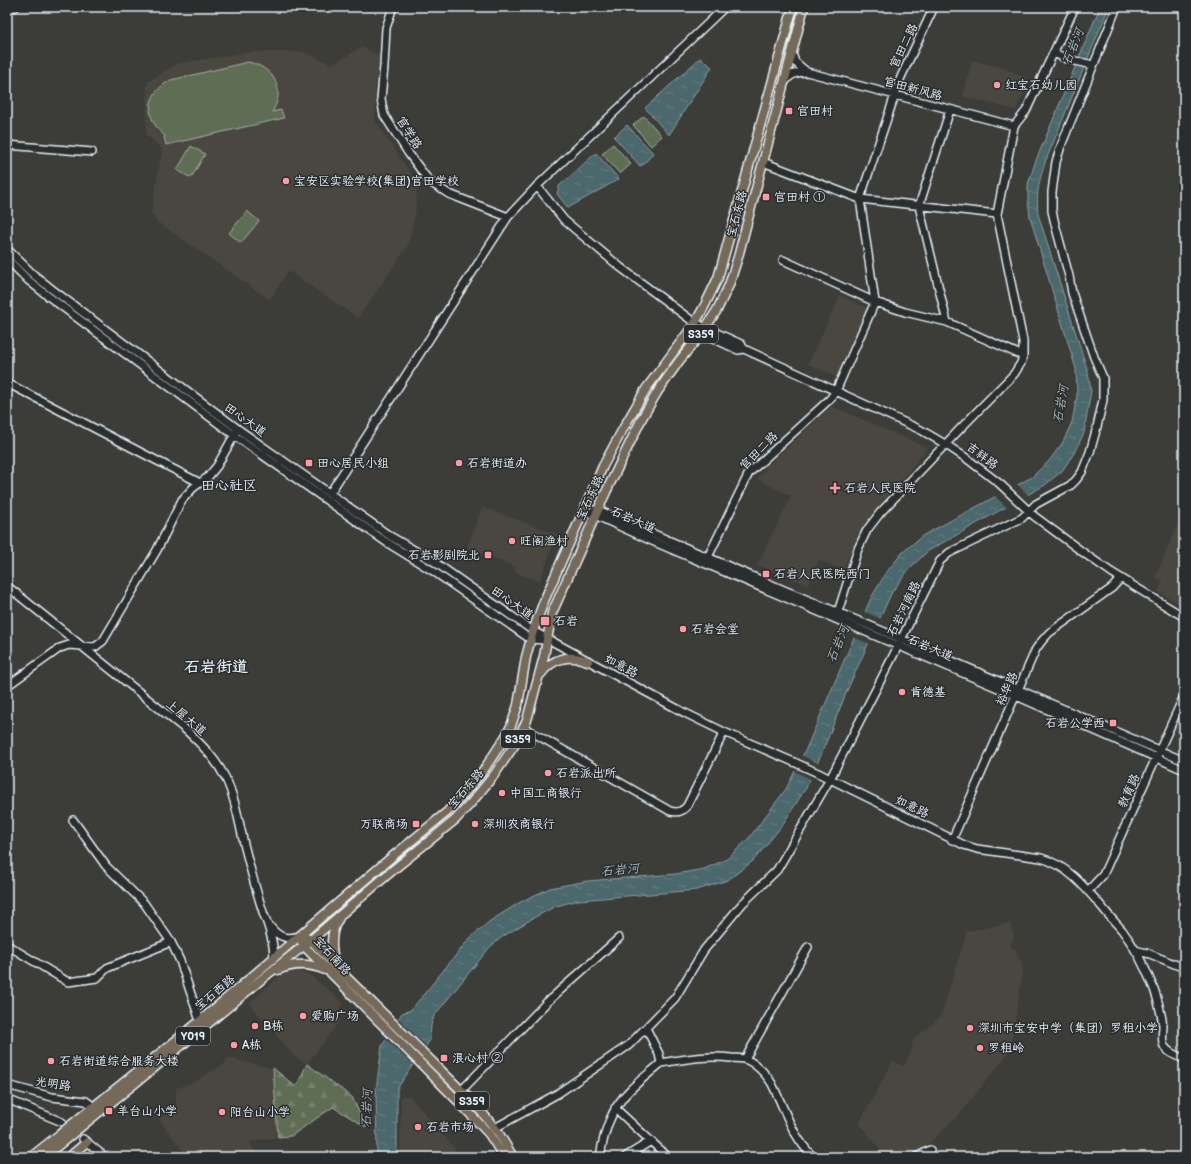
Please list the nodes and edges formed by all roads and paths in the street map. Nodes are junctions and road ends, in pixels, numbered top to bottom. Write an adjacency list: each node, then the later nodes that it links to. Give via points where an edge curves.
1 (15, 7): 9 (main road)
2 (393, 7): 25 (street, 官学路, via 386,28 381,99 384,115 409,154 433,184 449,194)
3 (725, 7): 21 (street)
4 (792, 7): 31 (main road, 宝石东路 / S359, via 722,266)
5 (804, 7): 10 (main road, 宝石东路 / S359)
6 (934, 7): 15 (street, 官田二路, via 903,72)
7 (1075, 7): 11 (street)
8 (1117, 7): 12 (street, 石岩河南路)
9 (7, 9)
10 (792, 52): 13 (street, 官田新风路, via 794,62); 14 (main road, 宝石东路 / S359)
11 (1054, 53): 12 (street); 17 (street, via 1026,111)
12 (1091, 65): 43 (street, 石岩河南路, via 1058,155 1052,201 1072,293 1103,378 1103,400 1090,452 1082,472 1071,485 1036,504)
13 (807, 72): 14 (street, via 792,74); 15 (street, 官田新风路)
14 (784, 84): 20 (main road, 宝石东路 / S359)
15 (896, 95): 16 (street, 官田新风路); 22 (street, 官田二路)
16 (950, 110): 17 (street, 官田新风路); 23 (street)
17 (1014, 126): 24 (street)
18 (7, 145): 19 (street)
19 (92, 152)
20 (763, 162): 22 (street); 32 (main road, 宝石东路 / S359, via 734,271 723,298)
21 (537, 186): 25 (street); 31 (street, 吉祥路, via 564,220 620,267)
22 (860, 199): 23 (street); 29 (street)
23 (919, 206): 24 (street); 30 (street)
24 (997, 214): 33 (street, via 1023,341)
25 (508, 217): 40 (street)
26 (7, 249): 36 (street, 田心大道, via 52,290)
27 (7, 259): 37 (street, 田心大道, via 48,296)
28 (783, 260): 29 (street)
29 (875, 302): 30 (street); 35 (street, 官田二路)
30 (947, 322): 33 (street)
31 (695, 323): 32 (street, 吉祥路); 41 (main road, 宝石东路 / S359, via 635,407 613,446)
32 (704, 330): 35 (street, 吉祥路, via 738,350 744,349); 42 (main road, 宝石东路 / S359, via 649,404)
33 (1023, 356): 38 (street, via 1014,374)
34 (7, 383): 39 (street)
35 (836, 391): 38 (street, 吉祥路); 44 (street, 官田二路, via 749,473)
36 (238, 429): 37 (street); 40 (street, 田心大道)
37 (234, 436): 39 (street, via 217,466); 50 (street, 田心大道, via 386,542)
38 (946, 444): 43 (street, 吉祥路, via 1004,488); 47 (street, via 867,530 858,549)
39 (200, 483): 53 (street, via 182,500 157,550 104,640 95,647)
40 (330, 494): 50 (street, 田心大道, via 390,536 433,561)
41 (584, 510): 42 (street, 石岩大道); 50 (main road, 宝石东路 / S359)
42 (596, 512): 44 (street, 石岩大道); 47 (street, 石岩大道, via 652,541); 51 (main road, 宝石东路 / S359, via 552,613)
43 (1029, 512): 45 (street, 吉祥路); 52 (street, 石岩河南路, via 1022,518 944,557)
44 (708, 557): 47 (street, 石岩大道)
45 (1121, 578): 48 (street, 吉祥路); 57 (street, 裕华路, via 1112,588 1045,638 1036,649)
46 (7, 586): 53 (street, 上屋大道)
47 (837, 616): 49 (street, 石岩大道)
48 (1184, 617)
49 (856, 623): 52 (street, 石岩大道, via 874,636); 52 (street, 石岩大道, via 878,628)
50 (532, 635): 51 (street, 田心大道); 70 (main road, 宝石东路 / S359, via 515,716 506,736 481,773 447,812)
51 (547, 640): 54 (street, 如意路); 55 (main road, 宝石东路 / S359)
52 (900, 643): 57 (street, 石岩大道); 64 (street, 石岩河南路)
53 (80, 646): 56 (street, via 69,645 60,648); 69 (street, 上屋大道, via 190,734 220,768 233,798 252,877)
54 (588, 661): 55 (main road, via 577,658 560,659 545,668); 60 (street, 如意路)
55 (538, 678): 59 (main road, 宝石东路 / S359, via 531,708)
56 (7, 686)
57 (1017, 693): 61 (street, 石岩大道); 66 (street, 裕华路)
58 (1184, 696): 61 (street, 教育路)
59 (523, 727): 60 (street, via 670,810 678,812 687,806); 68 (main road, 宝石东路 / S359, via 510,753 494,775 455,820)
60 (724, 732): 64 (street, 如意路, bridge)
61 (1157, 754): 62 (street, 石岩大道); 63 (street, 石岩大道); 67 (street, 教育路, via 1104,875)
62 (1184, 761)
63 (1184, 770)
64 (830, 779): 66 (street, 如意路); 85 (street, 石岩河南路, via 777,870 737,910 704,950 675,998)
65 (73, 820): 73 (street, via 106,866 144,903)
66 (952, 840): 67 (street, 如意路, via 977,849 1050,860 1068,872)
67 (1088, 891): 77 (street, 如意路)
68 (341, 915): 72 (main road, 宝石东路 / S359); 80 (main road, S359, via 332,942 333,956)
69 (267, 923): 70 (street, 上屋大道, via 279,936); 78 (street, 上屋大道)
70 (300, 936): 72 (main road, 宝石南路 / S359); 75 (main road, 宝石南路 / S359); 78 (main road, 宝石西路 / Y019)
71 (619, 938): 91 (street, via 547,1002)
72 (311, 940): 75 (main road, 宝石西路 / Y019); 80 (main road, 宝石南路 / S359)
73 (171, 942): 74 (street, via 107,968 97,978 68,982); 83 (street)
74 (7, 945)
75 (304, 946): 81 (main road, 宝石南路 / S359); 82 (main road, 宝石西路 / Y019)
76 (808, 947): 87 (street)
77 (1135, 950): 79 (street); 88 (street, 如意路, via 1154,989 1162,1018 1165,1047)
78 (273, 959): 83 (main road, 宝石西路 / Y019)
79 (1184, 968)
80 (339, 970): 84 (main road, 宝石南路 / S359)
81 (329, 972): 82 (main road, via 310,965 296,964); 84 (main road, 宝石南路 / S359)
82 (268, 974): 96 (main road, 宝石西路 / Y019, via 152,1070)
83 (200, 1021): 93 (main road, 宝石西路 / Y019)
84 (384, 1021): 86 (main road, S359)
85 (646, 1028): 89 (street); 97 (street, 石岩河南路, via 629,1045 557,1094)
86 (420, 1055): 91 (main road, S359); 106 (main road, S359, via 489,1134)
87 (745, 1059): 89 (street, via 697,1057); 111 (street, via 752,1062 774,1086 790,1126 802,1146)
88 (1184, 1059)
89 (661, 1063): 94 (street, via 629,1090)
90 (7, 1085): 93 (street, 光明路, via 52,1097 86,1101)
91 (461, 1091): 97 (main road, S359)
92 (7, 1099): 95 (street)
93 (94, 1107): 96 (main road, 宝石西路 / Y019)
94 (615, 1108): 100 (street); 108 (street, via 603,1137)
95 (62, 1122)
96 (79, 1123): 98 (main road, 宝石西路 / Y019, bridge)
97 (495, 1128): 107 (main road, S359)
98 (63, 1137): 102 (main road, 宝石西路 / Y019); 103 (main road, 宝石西路 / Y019)
99 (85, 1140): 104 (main road); 105 (street)
100 (651, 1141): 109 (street); 110 (street)
101 (930, 1150): 112 (street)
102 (31, 1157)
103 (44, 1157)
104 (68, 1157)
105 (105, 1157)
106 (504, 1157)
107 (513, 1157)
108 (600, 1157)
109 (625, 1157)
110 (668, 1157)
111 (814, 1157)
112 (918, 1157)

